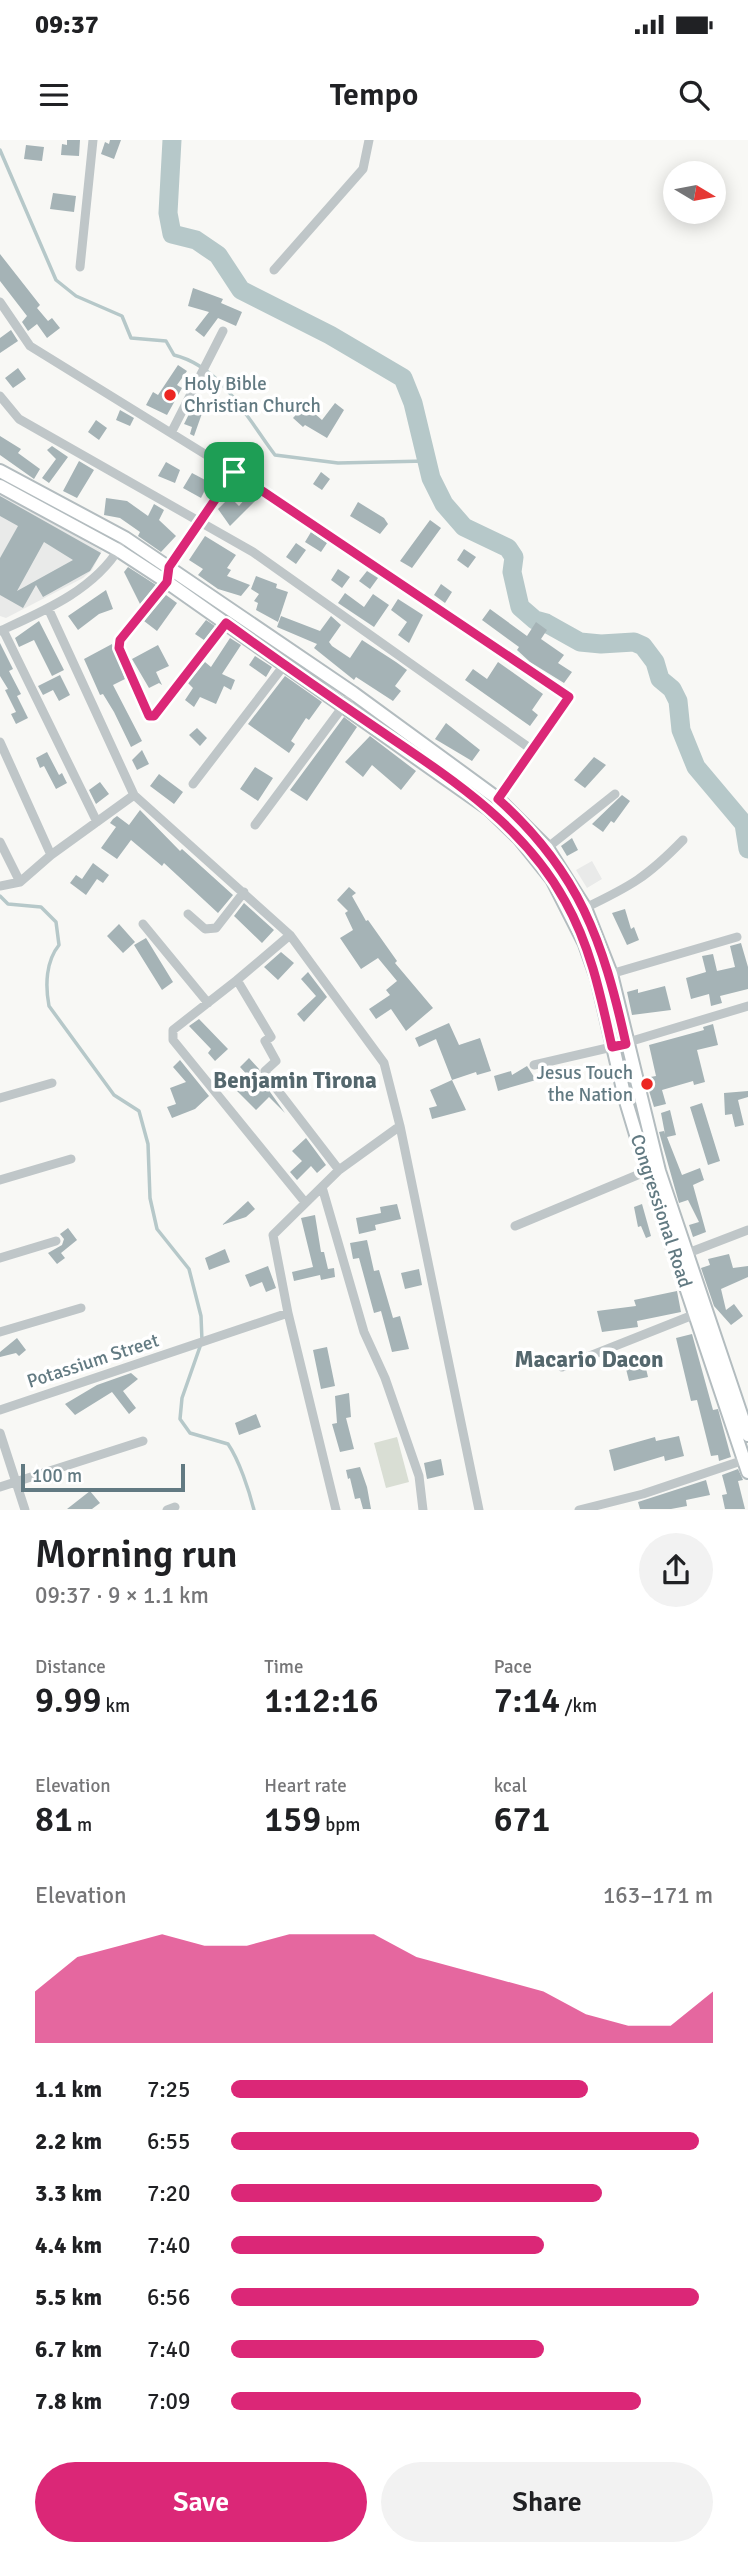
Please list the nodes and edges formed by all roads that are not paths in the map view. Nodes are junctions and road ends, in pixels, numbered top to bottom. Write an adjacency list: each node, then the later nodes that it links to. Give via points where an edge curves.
1 (93, 140): 3 (street)
2 (369, 140): 4 (street, via 363,169)
3 (80, 267)
4 (274, 270)
5 (0, 302): 8 (street, via 30,346)
6 (223, 331): 8 (street)
7 (0, 397): 12 (street, via 19,419)
8 (171, 433): 10 (street)
9 (0, 471): 13 (main road, Congressional Road)
10 (234, 472): 12 (street); 24 (street, via 569,697)
11 (0, 486): 13 (main road, Congressional Road)
12 (202, 520): 14 (street); 24 (street)
13 (122, 544): 14 (main road, Congressional Road); 15 (main road, Congressional Road); 17 (street, via 102,570)
14 (169, 567): 15 (street); 16 (main road, Congressional Road)
15 (167, 582): 16 (main road, Congressional Road); 18 (street, via 120,640 119,648 149,716 154,716)
16 (191, 591): 18 (main road, Congressional Road); 21 (main road, Congressional Road)
17 (48, 608): 19 (street); 27 (street)
18 (226, 623): 20 (main road, Congressional Road)
19 (2, 630): 30 (street)
20 (285, 664): 22 (main road, Congressional Road); 25 (street)
21 (353, 693): 22 (street); 28 (main road, Congressional Road)
22 (343, 705): 29 (main road, Congressional Road); 31 (street)
23 (0, 742): 35 (street)
24 (531, 749): 28 (street)
25 (193, 784)
26 (615, 794): 34 (street)
27 (134, 795): 30 (street); 38 (street)
28 (498, 799): 29 (street); 34 (main road, Congressional Road)
29 (489, 809): 39 (main road, Congressional Road)
30 (97, 822): 35 (street)
31 (255, 825)
32 (683, 840): 40 (street, via 651,873)
33 (0, 842): 36 (street)
34 (547, 848): 39 (main road, Congressional Road)
35 (51, 855): 36 (street)
36 (20, 882): 37 (street)
37 (0, 886)
38 (244, 892): 41 (street, via 216,928 210,930); 43 (street)
39 (571, 897): 40 (main road, Congressional Road); 46 (main road, Congressional Road)
40 (584, 908): 45 (main road, Congressional Road)
41 (188, 914)
42 (143, 924): 48 (street)
43 (290, 935): 47 (street); 55 (street, via 384,1063)
44 (737, 937): 45 (street)
45 (611, 974): 46 (street); 50 (main road, Congressional Road)
46 (597, 978): 51 (main road, Congressional Road)
47 (237, 980): 48 (street); 57 (street, via 271,1037 265,1041 276,1061 265,1071 269,1079)
48 (208, 1003): 61 (street, via 173,1030 173,1040)
49 (748, 1006): 50 (street)
50 (626, 1044): 51 (street); 65 (main road, Congressional Road, via 659,1171)
51 (612, 1047): 52 (street); 58 (main road, Congressional Road)
52 (534, 1065)
53 (52, 1083): 54 (street)
54 (0, 1098)
55 (400, 1126): 57 (street); 82 (street)
56 (71, 1158): 59 (street)
57 (339, 1170): 60 (street)
58 (648, 1171): 62 (street); 69 (main road, Congressional Road)
59 (0, 1180)
60 (321, 1187): 61 (street); 81 (street, via 364,1332 419,1476)
61 (304, 1201): 68 (street, via 273,1235)
62 (516, 1226)
63 (748, 1230): 65 (street)
64 (56, 1241): 66 (street)
65 (688, 1253): 74 (main road, Congressional Road)
66 (0, 1258)
67 (81, 1308): 70 (street)
68 (288, 1314): 72 (street, Potassium Street); 80 (street)
69 (693, 1315): 71 (street); 76 (main road, Congressional Road)
70 (0, 1332)
71 (562, 1367)
72 (0, 1410)
73 (0, 1433): 77 (street)
74 (748, 1435)
75 (143, 1441): 77 (street)
76 (746, 1466): 83 (street)
77 (16, 1482): 78 (street); 79 (street)
78 (0, 1487)
79 (25, 1510)
80 (336, 1510)
81 (423, 1510)
82 (479, 1510)
83 (579, 1510)

